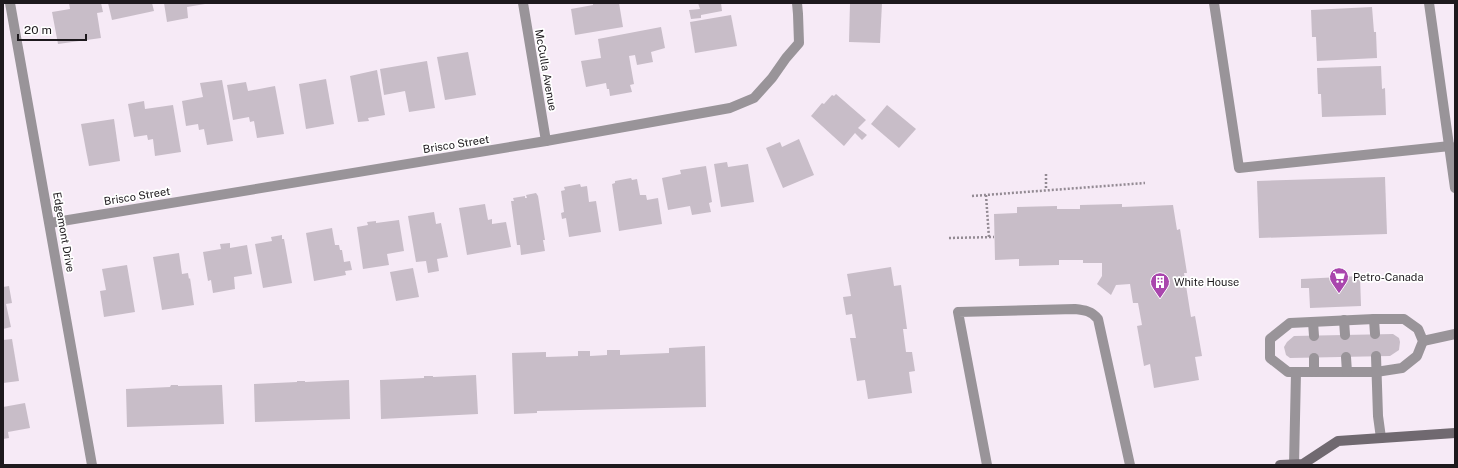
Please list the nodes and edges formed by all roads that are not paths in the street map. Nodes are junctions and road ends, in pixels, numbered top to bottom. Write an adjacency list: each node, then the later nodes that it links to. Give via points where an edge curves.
1 (10, 3): 9 (street, Edgemont Drive)
2 (523, 3): 6 (street, McCulla Avenue)
3 (796, 3): 6 (street, Brisco Street, via 799,43 754,98 730,108)
4 (1214, 3): 7 (street, via 1239,168)
5 (1429, 3): 7 (street)
6 (546, 141): 9 (street, Brisco Street)
7 (1450, 146): 8 (street)
8 (1455, 188)
9 (50, 222): 28 (street, Edgemont Drive)
10 (1374, 319): 11 (street); 13 (street); 17 (street, via 1404,319 1418,329)
11 (1344, 320): 12 (street); 15 (street)
12 (1314, 322): 16 (street); 21 (street, via 1290,323 1270,339 1270,358 1288,372)
13 (1375, 334)
14 (1455, 334): 17 (street)
15 (1345, 335)
16 (1314, 336)
17 (1423, 341): 24 (street, via 1417,356 1402,368)
18 (1376, 356): 24 (street)
19 (1346, 357): 23 (street)
20 (1314, 358): 22 (street)
21 (1296, 372): 22 (street); 27 (street)
22 (1314, 372): 23 (street)
23 (1347, 372): 24 (street)
24 (1376, 372): 26 (street)
25 (1455, 433): 26 (main road)
26 (1380, 438): 27 (main road, via 1338,441)
27 (1300, 464): 31 (main road)
28 (92, 465)
29 (987, 465): 30 (street, via 958,312 1075,309 1090,312 1098,319)
30 (1130, 465)
31 (1280, 465)

